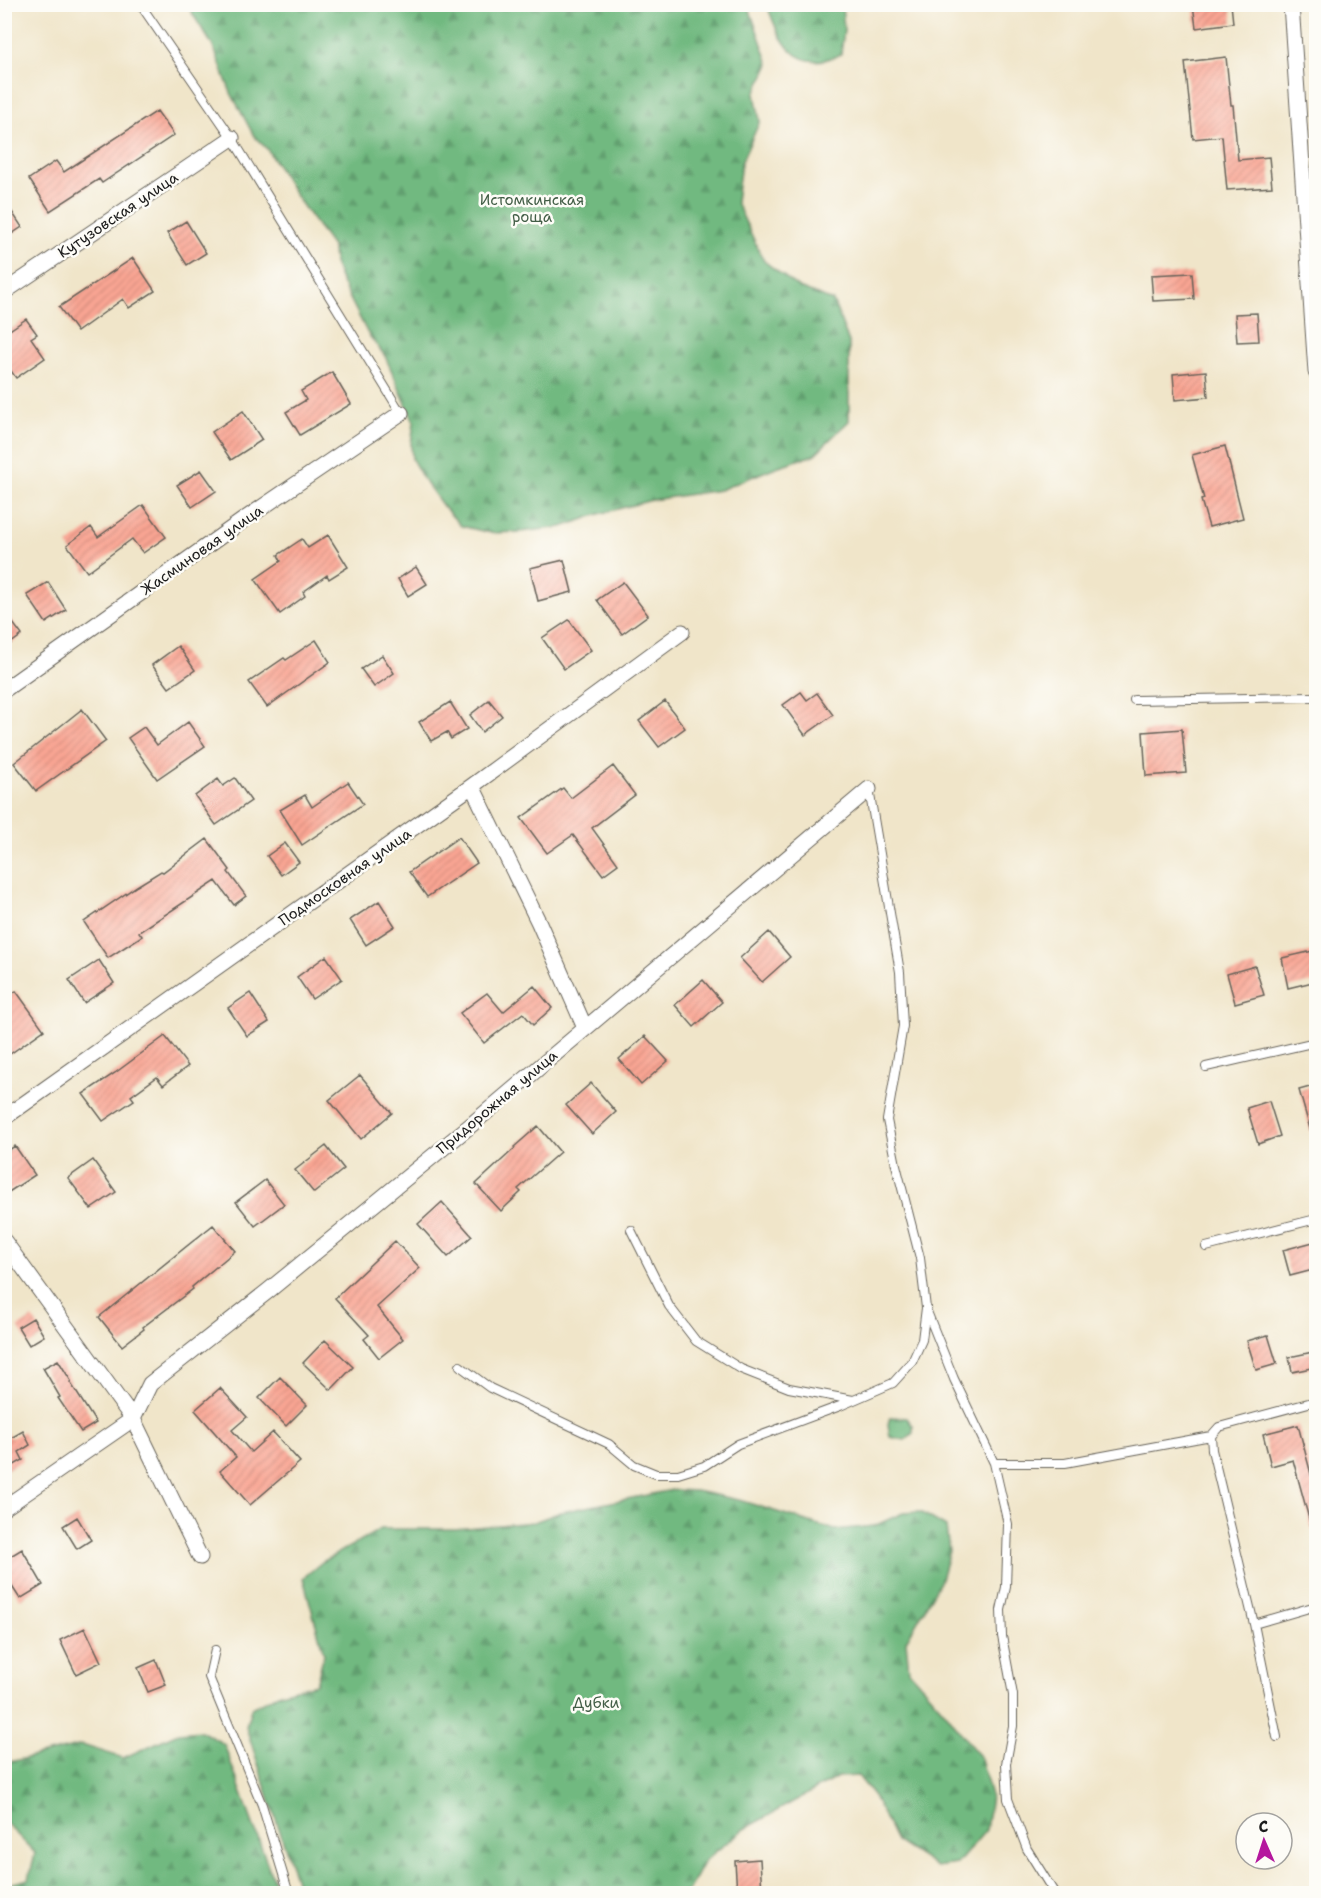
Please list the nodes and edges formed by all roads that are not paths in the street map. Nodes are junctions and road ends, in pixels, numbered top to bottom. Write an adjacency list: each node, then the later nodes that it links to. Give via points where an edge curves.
1 (140, 4): 3 (lane)
2 (1291, 4): 5 (street)
3 (232, 138): 4 (street, Кутузовская улица); 6 (lane)
4 (4, 292)
5 (1317, 372)
6 (401, 413): 8 (street, Жасминовая улица)
7 (682, 632): 11 (street, Подмосковная улица)
8 (4, 690)
9 (1317, 697): 10 (lane)
10 (1134, 700)
11 (472, 786): 13 (street); 16 (street, Подмосковная улица)
12 (869, 789): 13 (street, Придорожная улица); 21 (lane, via 901,983 903,1026 887,1120 920,1258)
13 (585, 1028): 25 (street, Придорожная улица, via 268,1292 150,1384)
14 (1317, 1042): 15 (lane)
15 (1206, 1066)
16 (4, 1118)
17 (1317, 1219): 20 (lane)
18 (631, 1230): 23 (lane, via 669,1306 696,1341 741,1369 789,1388)
19 (4, 1241): 25 (street)
20 (1206, 1247)
21 (926, 1308): 23 (lane, via 922,1340 912,1362 893,1383); 27 (lane)
22 (460, 1366): 23 (lane, via 490,1388 601,1439 634,1465 656,1474 678,1474 704,1466 738,1444)
23 (854, 1400)
24 (1317, 1401): 26 (lane, via 1218,1427)
25 (133, 1419): 28 (street); 29 (street)
26 (1211, 1436): 27 (lane, via 1065,1463); 31 (lane)
27 (994, 1463): 35 (lane, via 1008,1524 1006,1587 1001,1610 1013,1695 1013,1726 1006,1764 1008,1799 1027,1849)
28 (4, 1508)
29 (200, 1557)
30 (1317, 1606): 31 (lane)
31 (1254, 1624): 33 (lane)
32 (215, 1650): 34 (lane, via 209,1677 262,1804)
33 (1277, 1737)
34 (289, 1893)
35 (1055, 1893)

